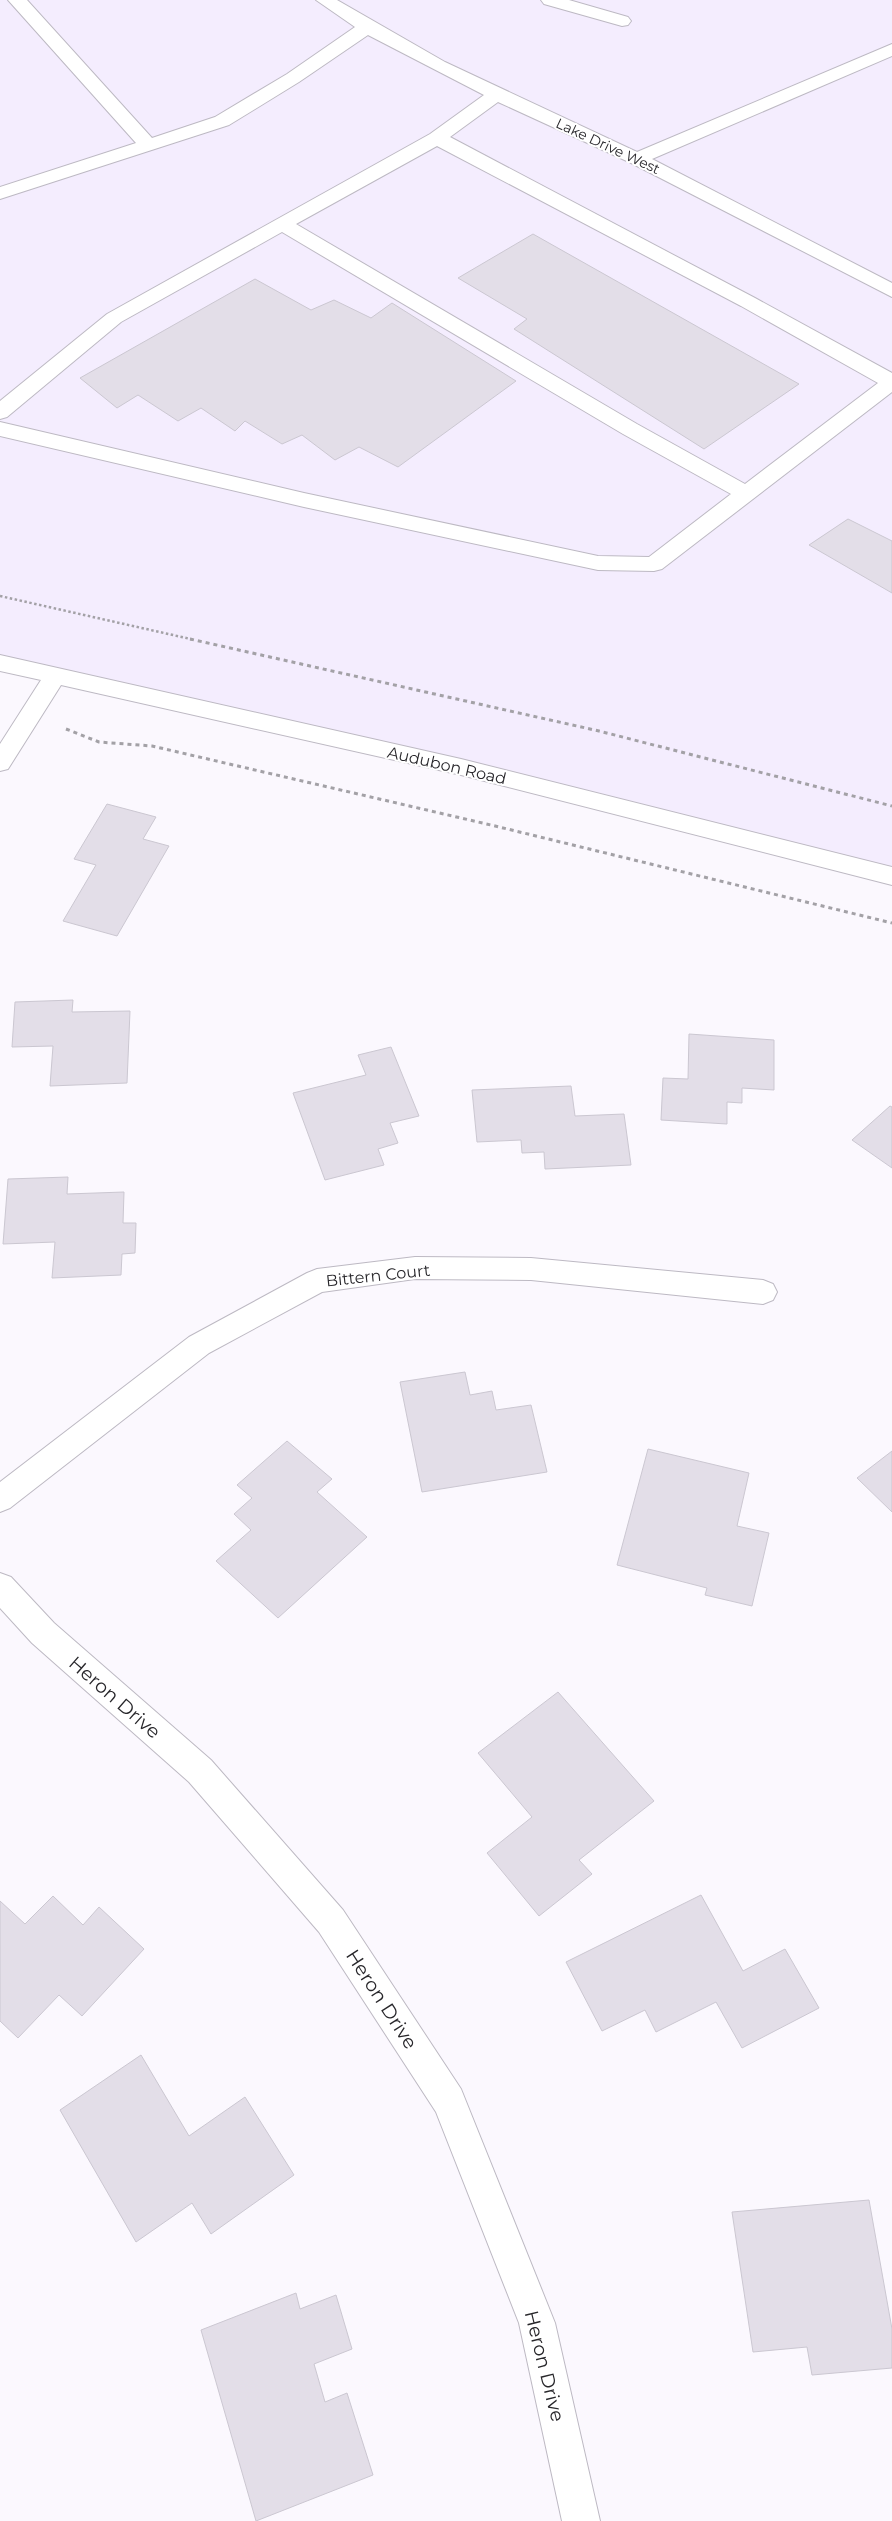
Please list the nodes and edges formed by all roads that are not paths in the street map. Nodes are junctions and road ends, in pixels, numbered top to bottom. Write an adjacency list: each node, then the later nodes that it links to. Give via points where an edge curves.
1 (17, 0): 9 (street)
2 (325, 0): 5 (street, Lake Drive West)
3 (550, 0): 4 (street)
4 (622, 21)
5 (366, 28): 7 (street, Lake Drive West); 9 (street, via 222,121)
6 (892, 49): 10 (street)
7 (496, 95): 8 (street); 10 (street, Lake Drive West)
8 (437, 138): 12 (street); 14 (street, via 748,302)
9 (148, 145): 11 (street)
10 (636, 159): 13 (street, Lake Drive West, via 725,202)
11 (0, 193)
12 (282, 224): 15 (street, via 114,318); 17 (street, via 630,429)
13 (892, 291)
14 (892, 383): 17 (street)
15 (0, 412)
16 (0, 429): 17 (street, via 294,498 598,563 654,564)
17 (747, 494)
18 (0, 663): 19 (street, Audubon Road)
19 (56, 675): 20 (street); 21 (street, Audubon Road, via 462,767)
20 (0, 763)
21 (892, 876)
22 (763, 1292): 23 (street, Bittern Court, via 531,1269 415,1268 317,1281 199,1345)
23 (0, 1499)
24 (0, 1587): 25 (street, Heron Drive, via 42,1633 200,1771 311,1898 331,1921 449,2101 537,2323)
25 (581, 2521)

